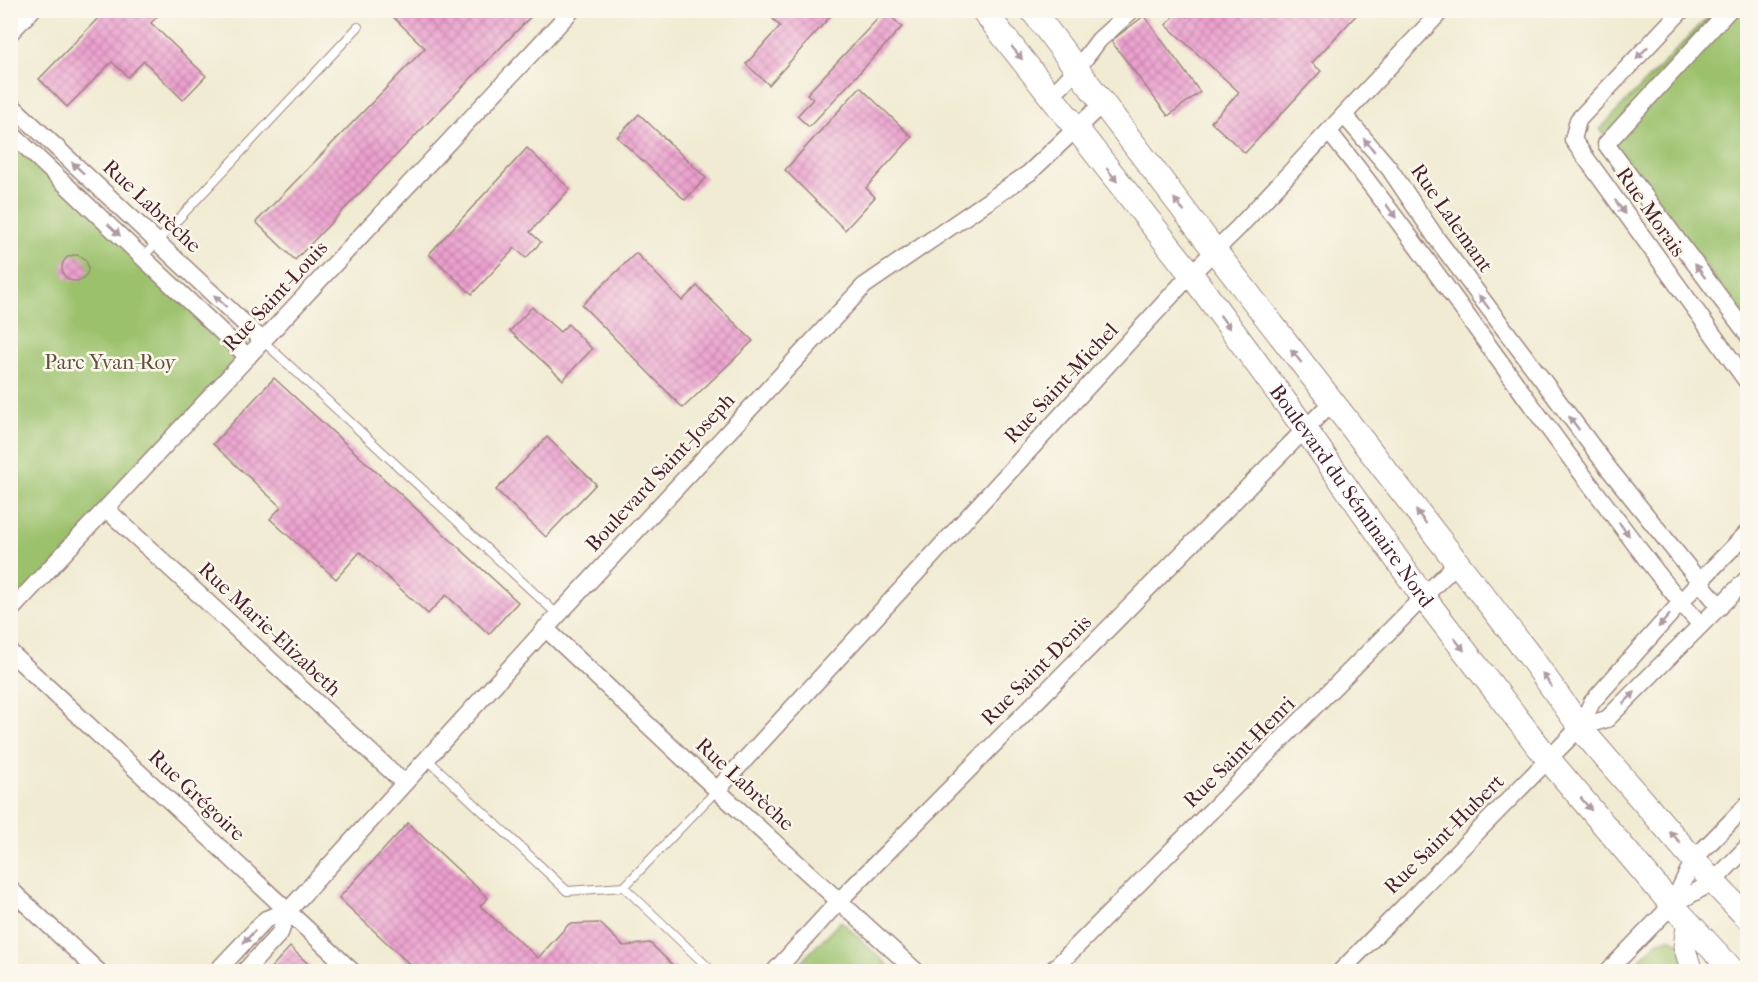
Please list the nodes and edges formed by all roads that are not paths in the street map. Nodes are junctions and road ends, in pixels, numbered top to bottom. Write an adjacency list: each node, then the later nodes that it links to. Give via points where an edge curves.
1 (32, 10): 10 (street)
2 (572, 10): 28 (street, Rue Saint-Louis)
3 (983, 10): 12 (main road, Boulevard du Séminaire Nord, one-way to 12)
4 (1032, 10): 11 (main road, Boulevard du Séminaire Nord)
5 (1131, 10): 11 (street, via 1099,40)
6 (1442, 10): 15 (street, Rue Saint-Michel)
7 (1682, 10): 19 (street, one-way to 19, via 1578,120)
8 (1729, 10): 20 (street, Rue Morais)
9 (358, 27): 21 (lane)
10 (10, 33)
11 (1077, 69): 12 (street); 14 (main road, Boulevard du Séminaire Nord)
12 (1051, 96): 16 (main road, Boulevard du Séminaire Nord)
13 (10, 104): 21 (street, Rue Labrèche, one-way to 13)
14 (1102, 104): 16 (street, Boulevard Saint-Joseph); 22 (main road, Boulevard du Séminaire Nord, one-way to 14)
15 (1344, 115): 18 (street, Rue Saint-Michel); 29 (street, Rue Lalemant, one-way to 15, via 1389,168)
16 (1076, 130): 24 (main road, Boulevard du Séminaire Nord, one-way to 24); 46 (street, Boulevard Saint-Joseph, via 1029,173 864,286)
17 (10, 132): 23 (street, Rue Labrèche, one-way to 23)
18 (1329, 132): 22 (street, Rue Saint-Michel); 31 (street, one-way to 31, via 1376,190)
19 (1573, 140): 20 (street, Rue Morais); 26 (street, Rue Morais, one-way to 26)
20 (1606, 144): 25 (street, Rue Morais, one-way to 20)
21 (157, 242): 23 (lane); 28 (street, Rue Labrèche, one-way to 21)
22 (1215, 251): 24 (street, Rue Saint-Michel); 33 (main road, Boulevard du Séminaire Nord, one-way to 22)
23 (143, 257): 30 (street, Rue Labrèche)
24 (1191, 274): 34 (main road, Boulevard du Séminaire Nord, one-way to 34); 54 (street, Rue Saint-Michel)
25 (1717, 293): 26 (street); 27 (street, Rue Morais)
26 (1693, 309): 32 (street, Rue Morais)
27 (1748, 335)
28 (263, 341): 30 (street, Rue Saint-Louis); 46 (lane)
29 (1519, 349): 31 (street); 35 (street, Rue Lalemant, one-way to 29)
30 (248, 357): 37 (street, Rue Saint-Louis)
31 (1499, 363): 36 (street)
32 (1748, 383)
33 (1332, 402): 34 (street, Rue Saint-Denis); 39 (main road, Boulevard du Séminaire Nord, one-way to 33)
34 (1305, 429): 42 (main road, Boulevard du Séminaire Nord); 61 (street, Rue Saint-Denis)
35 (1609, 470): 36 (street); 41 (street, Rue Lalemant)
36 (1588, 483): 43 (street, one-way to 43)
37 (106, 509): 45 (street, Rue Saint-Louis); 53 (street, Rue Marie-Elizabeth)
38 (1748, 532): 41 (street, Rue Saint-Hubert)
39 (1457, 563): 42 (street, Rue Saint-Henri); 50 (main road, Boulevard du Séminaire Nord, one-way to 39)
40 (1748, 578): 44 (street, Rue Saint-Hubert)
41 (1699, 582): 43 (street, Rue Saint-Hubert); 44 (street, Rue Lalemant)
42 (1424, 598): 52 (main road, Boulevard du Séminaire Nord, one-way to 52); 72 (street, Rue Saint-Henri)
43 (1680, 603): 47 (street); 50 (street, Rue Saint-Hubert, one-way to 50, via 1592,702)
44 (1720, 607): 47 (street, Rue Saint-Hubert)
45 (10, 611)
46 (558, 615): 48 (street, Boulevard Saint-Joseph)
47 (1701, 625): 50 (street, Rue Saint-Hubert, one-way to 47, via 1607,719)
48 (545, 628): 51 (street, Boulevard Saint-Joseph); 54 (street, Rue Labrèche)
49 (10, 652): 62 (street, Rue Grégoire)
50 (1580, 727): 52 (street, Rue Saint-Hubert); 57 (main road, Boulevard du Séminaire Nord, one-way to 50)
51 (426, 758): 53 (street, Boulevard Saint-Joseph); 59 (lane, via 567,891)
52 (1549, 760): 63 (main road, Boulevard du Séminaire Nord, one-way to 63); 73 (street, Rue Saint-Hubert)
53 (403, 782): 62 (street, Boulevard Saint-Joseph)
54 (717, 790): 59 (lane); 61 (street, Rue Labrèche)
55 (1747, 806): 57 (street)
56 (1748, 846): 58 (street)
57 (1694, 859): 58 (main road, Boulevard du Séminaire Nord); 63 (street)
58 (1713, 882): 63 (street); 64 (main road, Boulevard du Séminaire Nord)
59 (624, 887): 69 (lane)
60 (10, 889): 65 (street)
61 (839, 901): 70 (street, Rue Saint-Denis); 71 (street, Rue Labrèche)
62 (288, 911): 66 (street, Boulevard Saint-Joseph, one-way to 66, via 266,919); 67 (street, Boulevard Saint-Joseph, via 280,933); 68 (street, Rue Grégoire)
63 (1680, 913): 74 (street); 75 (street); 76 (main road, Boulevard du Séminaire Nord)
64 (1748, 918)
65 (99, 972)
66 (216, 972)
67 (244, 972)
68 (353, 972)
69 (713, 972)
70 (774, 972)
71 (917, 972)
72 (1052, 972)
73 (1340, 972)
74 (1607, 972)
75 (1692, 972)
76 (1734, 972)

